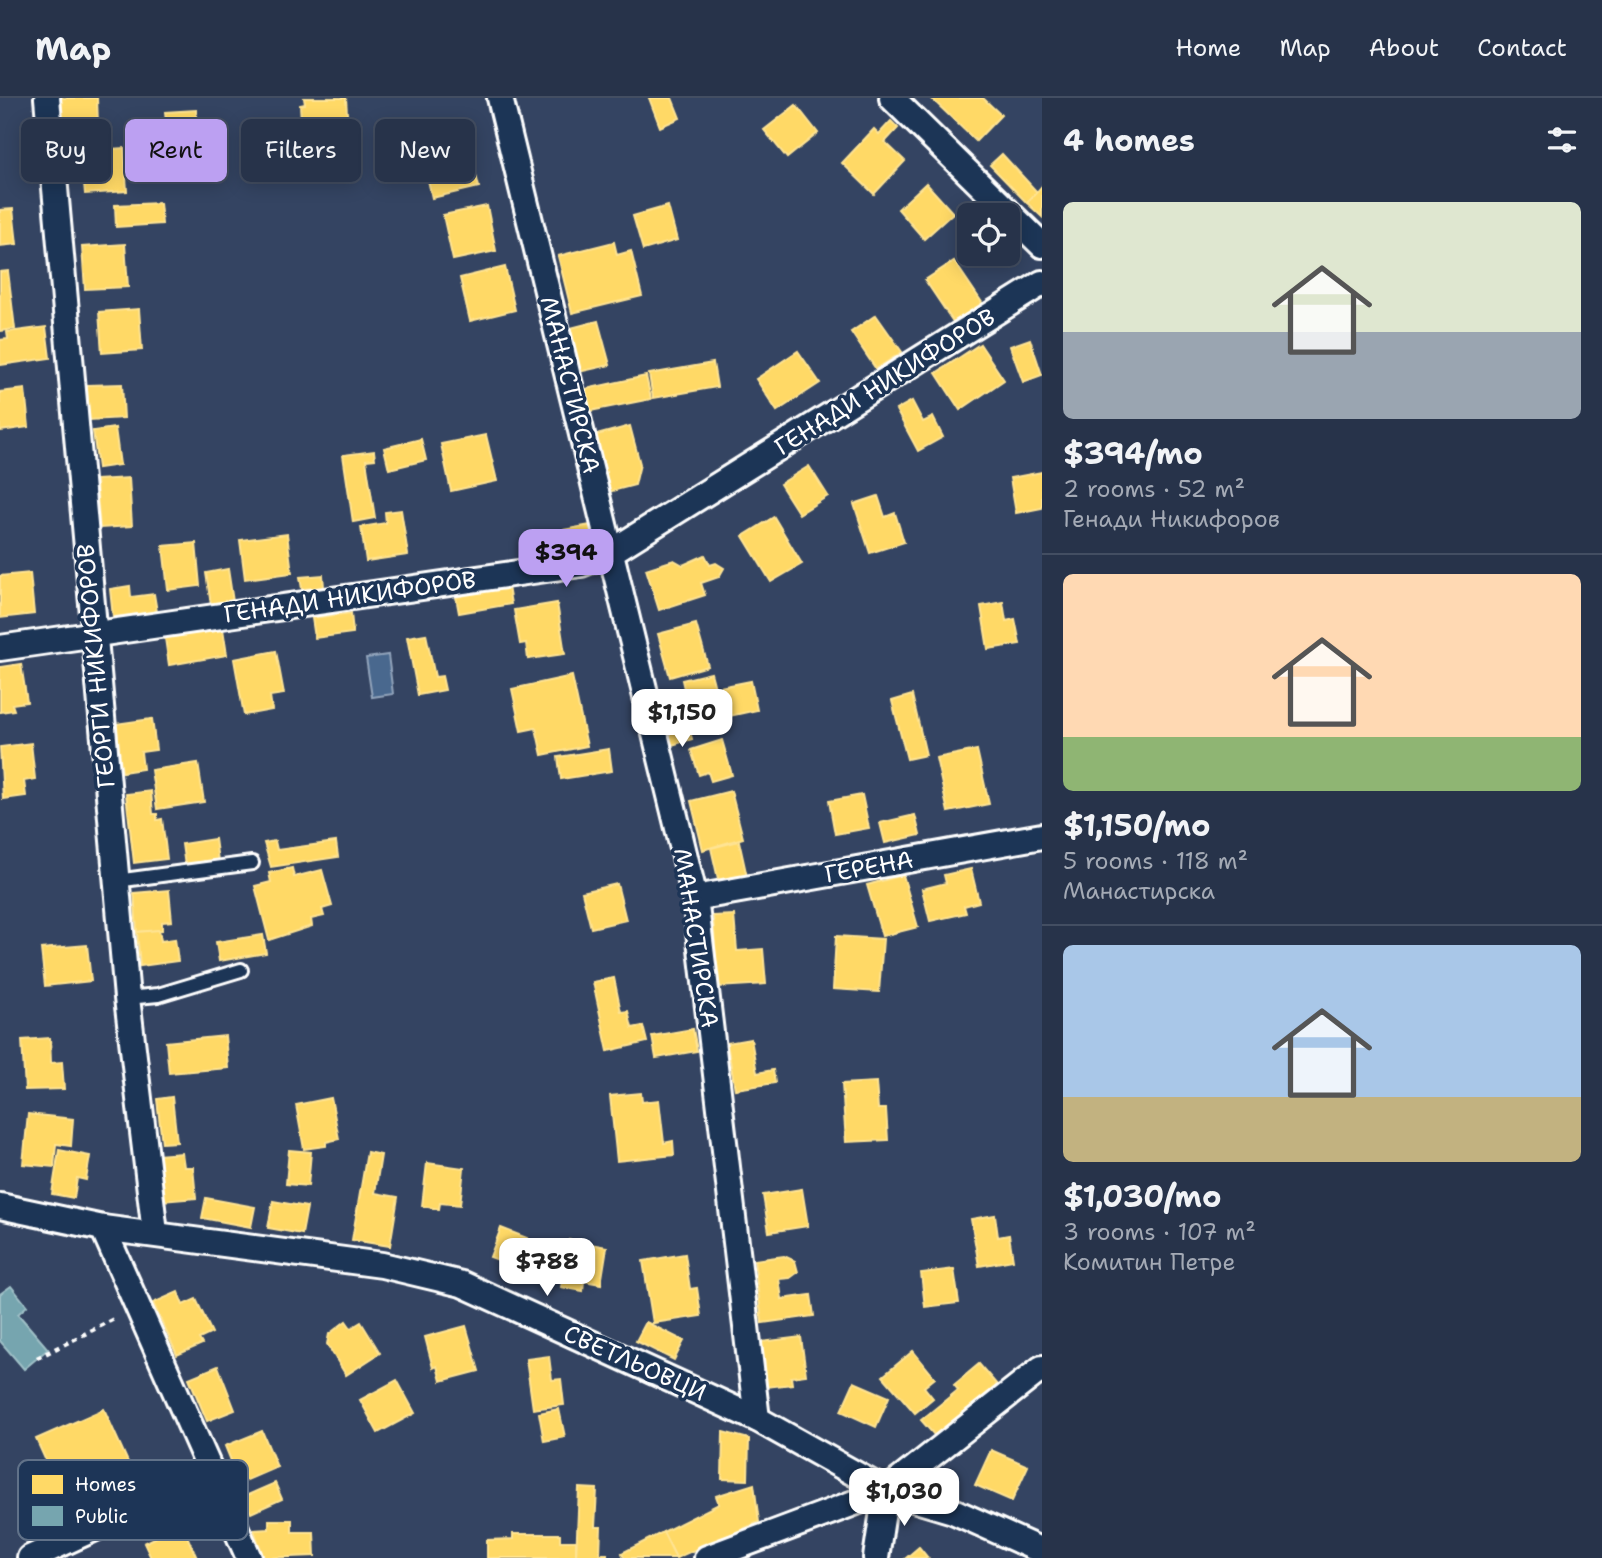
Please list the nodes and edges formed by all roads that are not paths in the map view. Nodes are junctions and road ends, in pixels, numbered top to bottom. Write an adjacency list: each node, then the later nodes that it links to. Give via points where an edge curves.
1 (47, 98): 7 (street, ГЕОРГИ НИКИФОРОВ)
2 (500, 98): 6 (street, МАНАСТИРСКА)
3 (892, 98): 4 (street)
4 (1042, 245)
5 (1042, 283): 6 (street, ГЕНАДИ НИКИФОРОВ)
6 (611, 552): 7 (street, ГЕНАДИ НИКИФОРОВ, via 580,564); 12 (street, МАНАСТИРСКА)
7 (93, 635): 8 (street, ГЕНАДИ НИКИФОРОВ); 11 (street, ГЕОРГИ НИКИФОРОВ)
8 (0, 648)
9 (1042, 836): 12 (street, ГЕРЕНА)
10 (252, 863): 11 (lane)
11 (116, 881): 14 (street, ГЕОРГИ НИКИФОРОВ)
12 (695, 898): 19 (street, МАНАСТИРСКА)
13 (241, 970): 14 (lane, via 158,995)
14 (127, 998): 17 (street, ГЕОРГИ НИКИФОРОВ)
15 (0, 1206): 16 (street, СВЕТЛЬОВЦИ)
16 (103, 1227): 17 (street, СВЕТЛЬОВЦИ); 20 (street)
17 (155, 1233): 19 (street, СВЕТЛЬОВЦИ, via 382,1265 462,1284)
18 (1042, 1368): 21 (street)
19 (757, 1419): 21 (street, СВЕТЛЬОВЦИ)
20 (207, 1460)
21 (886, 1491): 24 (street, СВЕТЛЬОВЦИ, via 953,1511); 27 (street); 28 (street)
22 (69, 1540): 25 (street)
23 (242, 1540): 26 (street)
24 (1042, 1551)
25 (30, 1558)
26 (250, 1558)
27 (707, 1558)
28 (876, 1558)

